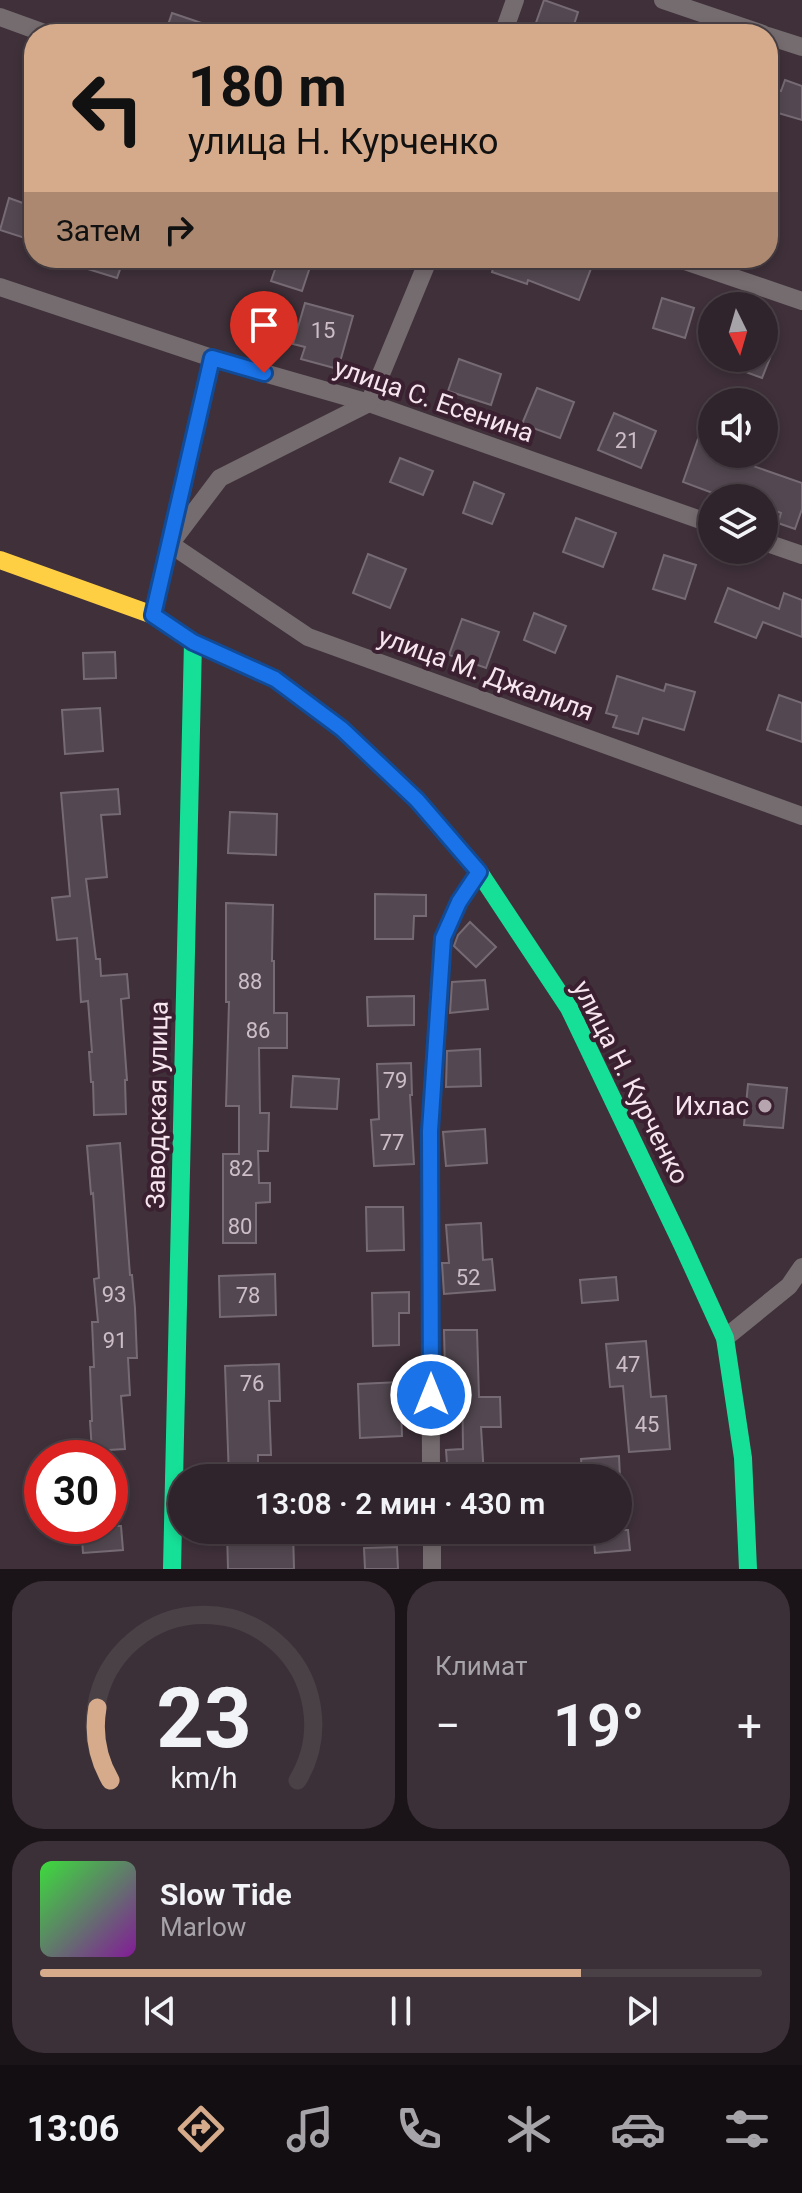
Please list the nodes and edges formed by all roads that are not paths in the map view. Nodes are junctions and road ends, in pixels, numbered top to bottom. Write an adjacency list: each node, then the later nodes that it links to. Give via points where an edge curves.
1 (515, 0): 4 (street)
2 (663, 0): 5 (street)
3 (0, 17): 6 (street)
4 (507, 24)
5 (734, 24)
6 (24, 26)
7 (778, 39): 8 (street)
8 (802, 47)
9 (425, 268): 14 (street)
10 (705, 268): 12 (street)
11 (0, 287): 13 (street, улица С. Есенина)
12 (802, 301)
13 (212, 358): 14 (street, улица С. Есенина); 16 (street)
14 (369, 403): 15 (street, улица С. Есенина); 16 (street, via 220,478)
15 (698, 519)
16 (170, 544): 20 (street); 22 (street, улица М. Джалиля, via 308,637)
17 (778, 547): 18 (street)
18 (802, 555)
19 (0, 560): 20 (main road, улица Н. Курченко)
20 (153, 615): 21 (main road, улица Н. Курченко)
21 (193, 642): 23 (main road, улица Н. Курченко, via 275,679 342,729 417,800); 29 (main road, Заводская улица)
22 (802, 816)
23 (479, 872): 26 (main road, улица Н. Курченко, via 569,1008); 27 (street, via 443,938 430,1131)
24 (802, 1267): 25 (street)
25 (796, 1288): 26 (street)
26 (725, 1338): 31 (main road, улица Н. Курченко, via 743,1458)
27 (431, 1464)
28 (432, 1544): 30 (street)
29 (172, 1569)
30 (432, 1569)
31 (748, 1569)

